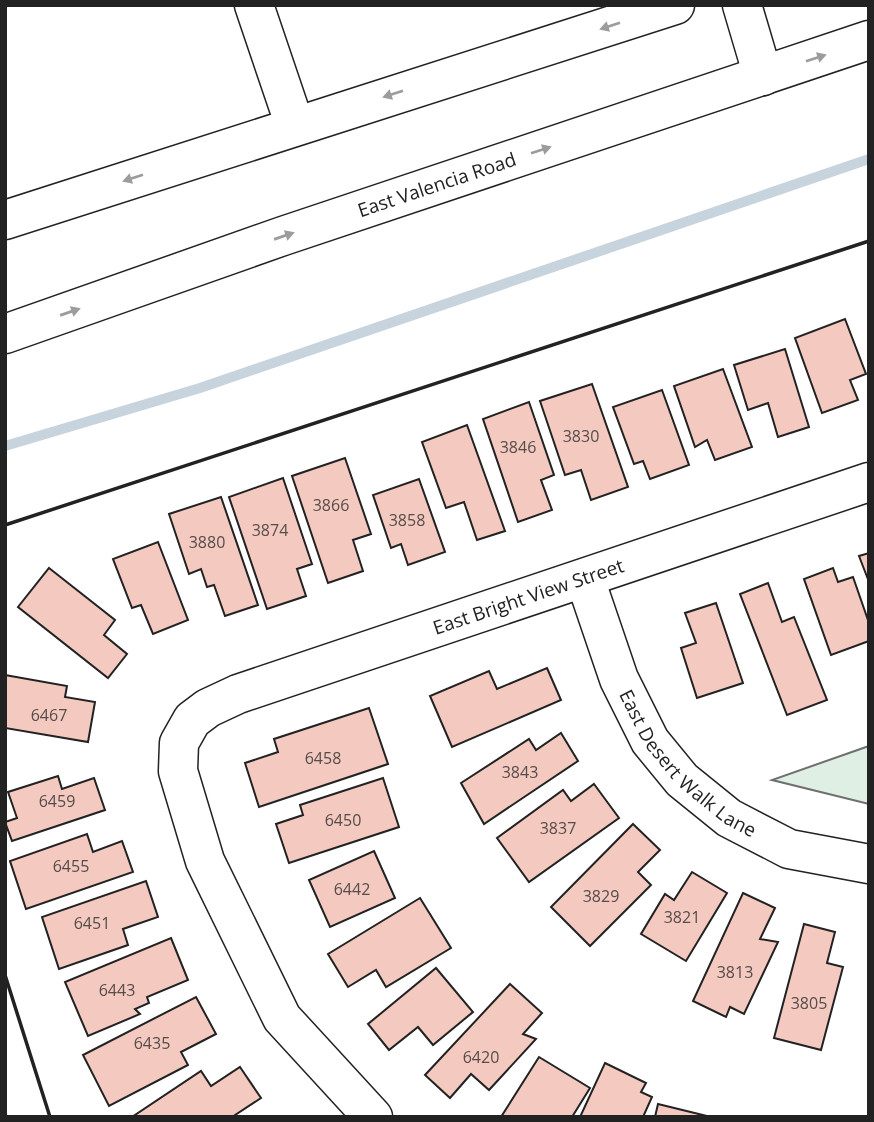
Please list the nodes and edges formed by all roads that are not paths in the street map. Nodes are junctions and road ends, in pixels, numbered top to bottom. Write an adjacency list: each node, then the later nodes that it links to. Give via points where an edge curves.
1 (254, 5): 6 (main road)
2 (675, 5): 6 (main road, one-way to 6)
3 (742, 5): 5 (main road)
4 (869, 40): 5 (main road, East Valencia Road, one-way to 4)
5 (763, 76): 8 (main road, East Valencia Road, one-way to 5, via 282,236)
6 (295, 125): 7 (main road, one-way to 7)
7 (5, 220)
8 (5, 334)
9 (869, 482): 10 (main road, East Bright View Street)
10 (585, 579): 11 (main road, East Desert Walk Lane, via 619,679 650,741 682,780 729,818 789,849); 12 (main road, East Bright View Street, via 238,694 192,720 179,743 178,771 205,861 282,1018)
11 (869, 864)
12 (373, 1117)

